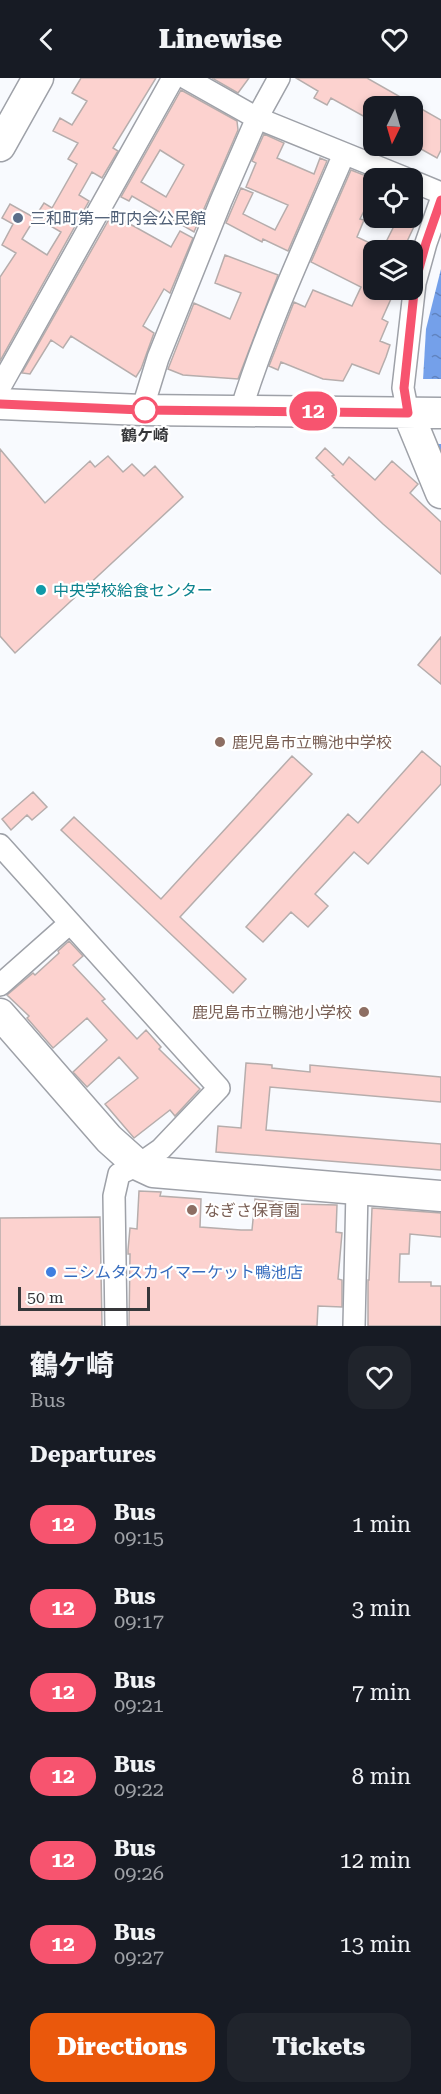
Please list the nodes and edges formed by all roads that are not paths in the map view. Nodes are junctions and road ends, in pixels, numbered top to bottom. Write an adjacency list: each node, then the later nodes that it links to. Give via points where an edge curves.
1 (38, 78): 6 (street)
2 (173, 78): 12 (street)
3 (186, 78): 5 (street)
4 (279, 78): 5 (street)
5 (256, 118): 7 (street); 14 (street, via 158,358)
6 (0, 144)
7 (344, 154): 8 (street); 15 (street)
8 (380, 168)
9 (423, 186): 10 (street)
10 (441, 193)
11 (441, 200): 16 (street, via 415,283 404,388)
12 (0, 387)
13 (0, 404): 14 (street)
14 (142, 410): 15 (street)
15 (241, 410): 16 (street)
16 (423, 413): 17 (street)
17 (441, 493)
18 (0, 845): 19 (street)
19 (70, 923): 20 (street); 22 (street, via 219,1088 160,1149)
20 (0, 985)
21 (0, 1014): 22 (street, via 109,1139)
22 (138, 1165): 23 (street, via 153,1172); 25 (street, via 119,1174 114,1196)
23 (357, 1190): 24 (street); 26 (street)
24 (441, 1196)
25 (116, 1326)
26 (354, 1326)

